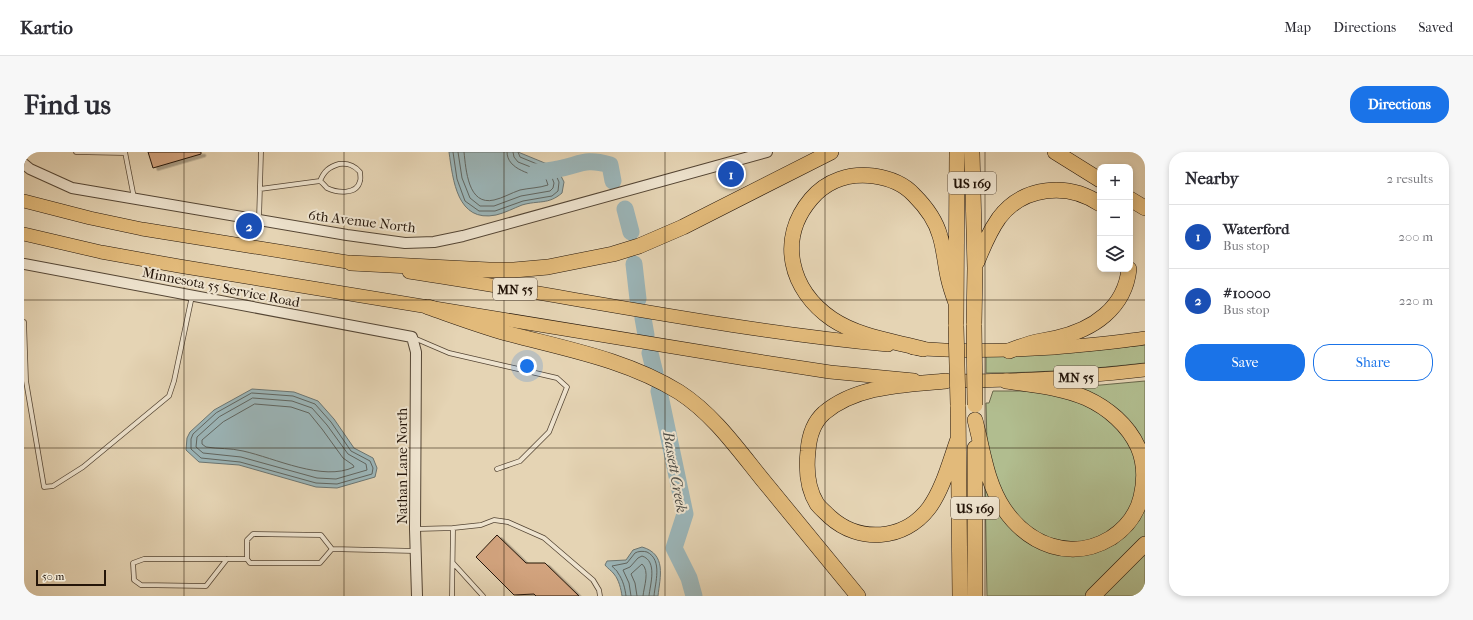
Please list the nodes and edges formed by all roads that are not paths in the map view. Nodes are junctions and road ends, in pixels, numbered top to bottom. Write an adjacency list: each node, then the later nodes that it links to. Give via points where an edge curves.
1 (76, 152): 7 (lane)
2 (261, 152): 12 (lane)
3 (830, 152): 20 (highway, via 683,227 613,254 548,267 514,270)
4 (957, 152): 25 (highway, US 169)
5 (972, 152): 22 (highway, US 169)
6 (1055, 152): 10 (highway)
7 (125, 153): 13 (lane)
8 (761, 153): 18 (street, 6th Avenue North, via 434,242 405,243)
9 (24, 164): 13 (street, 6th Avenue North, via 72,188)
10 (1097, 178)
11 (320, 181): 11 (lane, via 330,167 339,164 355,166 360,172 360,182 355,189 346,192 334,191); 12 (lane)
12 (260, 189): 18 (lane)
13 (134, 198): 18 (street, 6th Avenue North)
14 (1132, 200): 17 (highway)
15 (24, 202): 20 (highway, MN 55, via 142,229)
16 (1097, 202): 22 (highway, via 1066,190 1038,192 1022,198 998,219)
17 (1145, 208)
18 (259, 220)
19 (24, 234): 26 (highway, MN 55, via 172,265)
20 (351, 263): 30 (highway, MN 55, via 765,330)
21 (24, 264): 24 (street, Minnesota 55 Service Road)
22 (975, 268): 35 (highway, US 169, bridge)
23 (1128, 272): 31 (highway, via 1121,296 1101,320 1069,335)
24 (192, 295): 27 (lane, via 169,396 83,467 53,486 44,487 26,381); 28 (street, Minnesota 55 Service Road)
25 (956, 303): 30 (highway, via 948,278 940,234 920,202 902,185 877,177 846,177 824,186 802,210 794,227 791,249 796,275 814,302 832,318 851,329); 36 (highway, US 169, bridge)
26 (428, 307): 33 (highway, MN 55, via 830,372); 50 (highway, via 498,331 590,354 647,376 687,398 727,435)
27 (24, 322)
28 (412, 337): 37 (lane, via 449,353 558,378 567,387 549,432 520,461); 39 (street, Nathan Lane North, via 416,352)
29 (1145, 338): 31 (highway, MN 55)
30 (924, 349): 31 (highway, MN 55)
31 (1009, 351)
32 (1145, 370): 34 (highway, MN 55)
33 (946, 381): 34 (highway, MN 55); 36 (highway, via 862,393 831,408 818,420 811,434 807,476 818,504 836,522 854,532 888,534 907,526 929,508 940,488)
34 (1006, 381): 35 (highway, via 1064,390 1101,406 1121,422 1136,442 1144,467 1143,491 1130,521 1107,540 1082,549 1057,548 1031,537 1016,524 998,498 986,471)
35 (975, 413): 52 (highway, US 169)
36 (958, 438): 51 (highway, US 169)
37 (497, 469)
38 (453, 528): 39 (lane); 45 (lane); 49 (lane, via 480,525 494,520 508,522 544,538 593,580)
39 (415, 529): 42 (street, Nathan Lane North)
40 (1145, 544): 53 (highway)
41 (332, 549): 42 (lane); 44 (lane, via 320,563 250,563); 44 (lane, via 321,535 252,534 247,540)
42 (415, 551): 46 (street, Nathan Lane North)
43 (227, 559): 43 (lane, via 144,559 133,563 134,580 141,585 206,586); 44 (lane)
44 (247, 559)
45 (452, 563): 47 (lane); 48 (lane)
46 (418, 596)
47 (452, 596)
48 (483, 596)
49 (600, 596)
50 (858, 596)
51 (960, 596)
52 (975, 596)
53 (1093, 596)

